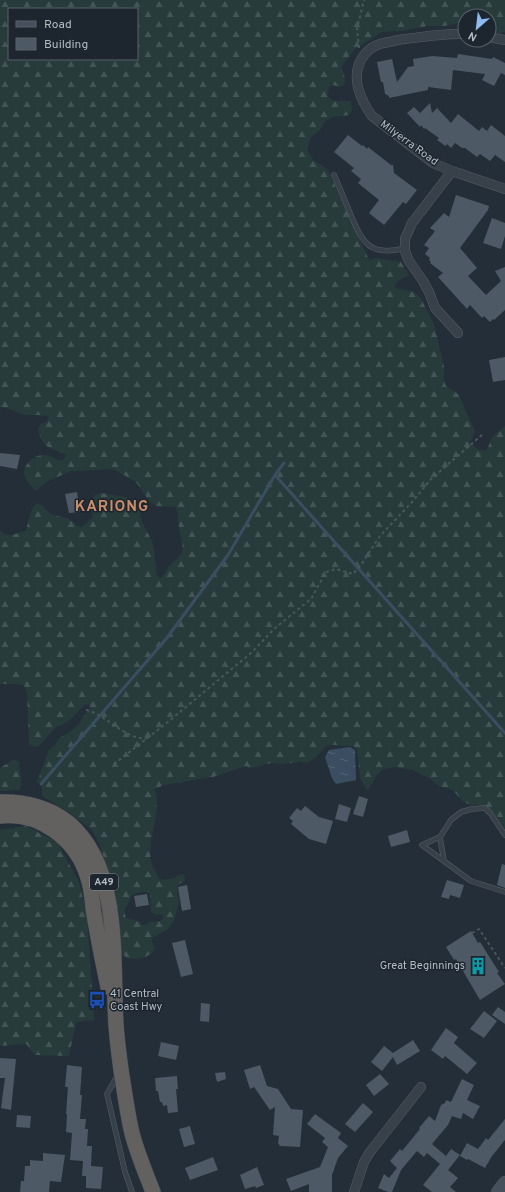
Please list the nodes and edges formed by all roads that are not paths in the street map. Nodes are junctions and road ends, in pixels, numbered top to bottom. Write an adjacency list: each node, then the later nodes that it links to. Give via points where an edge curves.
1 (457, 34): 2 (street, Milyerra Road, via 379,44 366,52 356,72 360,95 372,116 433,163)
2 (452, 171): 4 (street, Milyerra Road); 5 (street, via 412,223 405,239)
3 (334, 175): 5 (lane, via 358,232 368,244 387,251)
4 (505, 189)
5 (405, 248): 6 (street, via 407,257 423,281 435,308)
6 (458, 333)
7 (0, 802): 13 (highway, A49, via 28,804 52,812 76,829 93,852 102,874 109,907 114,949)
8 (0, 816): 13 (highway, A49, via 31,818 51,828 68,841 79,857 88,878)
9 (505, 835): 10 (lane, via 485,808 462,812 451,820)
10 (440, 837): 11 (lane); 11 (lane, via 422,845)
11 (444, 862): 12 (lane, via 471,881)
12 (505, 892)
13 (116, 1025): 14 (highway, A49)
14 (121, 1070): 16 (lane, via 107,1094); 17 (highway, A49, via 132,1130)
15 (421, 1087): 18 (street, via 370,1152)
16 (132, 1192)
17 (153, 1192)
18 (354, 1192)

